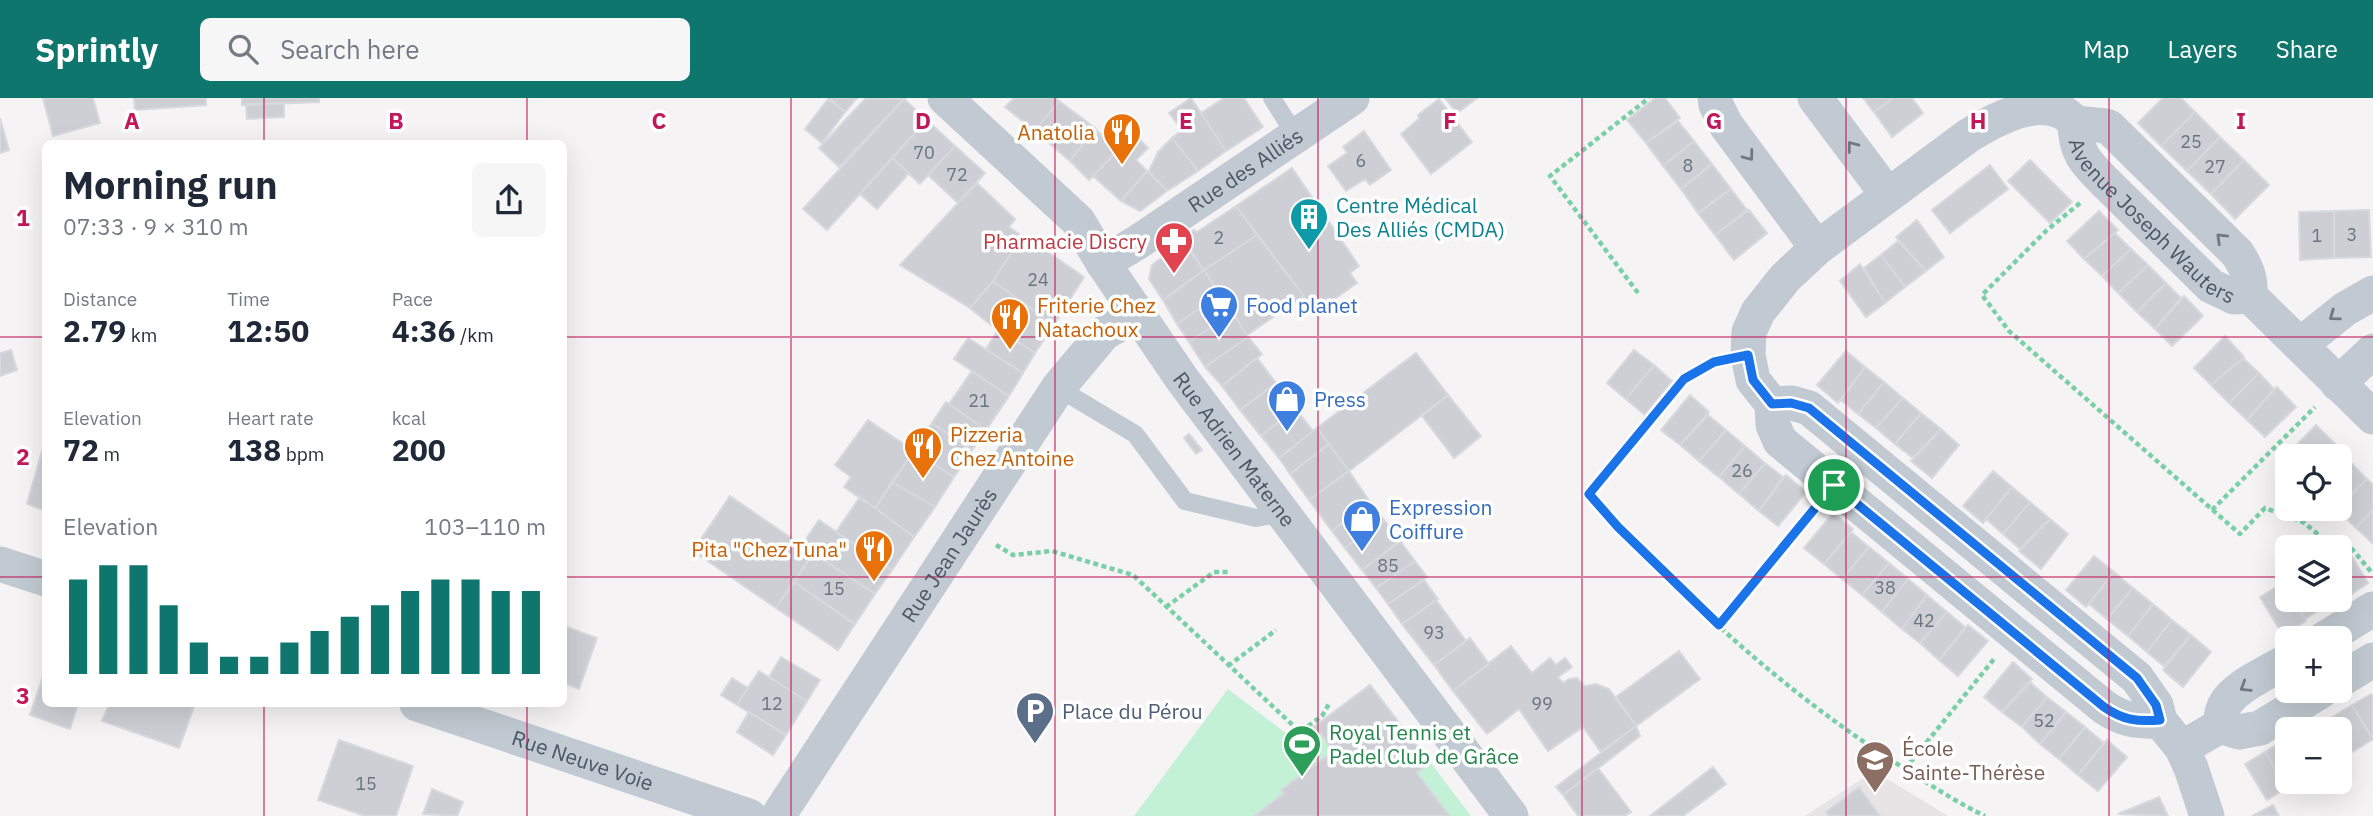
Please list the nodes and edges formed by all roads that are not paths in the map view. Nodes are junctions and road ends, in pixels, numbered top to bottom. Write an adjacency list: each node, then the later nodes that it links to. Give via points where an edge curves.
1 (945, 98): 10 (street, Rue Adrien Materne, via 1078,221)
2 (1272, 98): 7 (lane)
3 (1352, 98): 7 (street, Rue des Alliés)
4 (1715, 98): 9 (street, one-way to 9, via 1726,125)
5 (1815, 98): 8 (street, one-way to 5)
6 (2076, 122): 8 (street, Avenue Joseph Wauters, via 2046,108 1993,121); 12 (street, Avenue Joseph Wauters, one-way to 6, via 2251,281 2237,253 2109,127); 12 (street, Avenue Joseph Wauters, via 2075,141 2087,164 2211,286 2234,298)
7 (1296, 136): 10 (street, Rue des Alliés)
8 (1887, 194): 9 (street, Avenue Joseph Wauters)
9 (1816, 248): 18 (street, Avenue Joseph Wauters, via 1785,278 1758,312 1749,332 1753,380)
10 (1103, 262): 13 (street, Rue Adrien Materne)
11 (2373, 293): 14 (street, one-way to 14, via 2344,309)
12 (2249, 296): 14 (street, Avenue Joseph Wauters)
13 (1138, 314): 17 (street, Rue Jean Jaurès, via 1104,333); 20 (street, Rue Adrien Materne)
14 (2300, 345): 16 (street, Avenue Joseph Wauters)
15 (2373, 351): 16 (street)
16 (2338, 384): 19 (street, Avenue Joseph Wauters)
17 (1058, 388): 20 (lane, via 1135,435 1185,501 1256,518); 34 (street, Rue Jean Jaurès)
18 (1772, 404): 30 (street, via 1809,408 2137,678 2156,705); 30 (street, Avenue Joseph Wauters, via 1780,441 2104,707 2121,719)
19 (2373, 417)
20 (1283, 513): 35 (street, Rue Adrien Materne)
21 (0, 564): 22 (street)
22 (42, 578)
23 (2373, 609): 24 (street)
24 (2345, 626)
25 (2373, 660): 27 (street)
26 (2275, 668): 31 (street, one-way to 31, via 2228,699)
27 (2352, 673)
28 (2301, 703): 31 (street, via 2260,728 2239,732)
29 (426, 707): 33 (street, Rue Neuve Voie)
30 (2160, 720): 32 (street)
31 (2220, 726): 32 (street)
32 (2182, 748): 36 (street)
33 (749, 816)
34 (778, 816)
35 (1511, 816)
36 (2207, 816)

